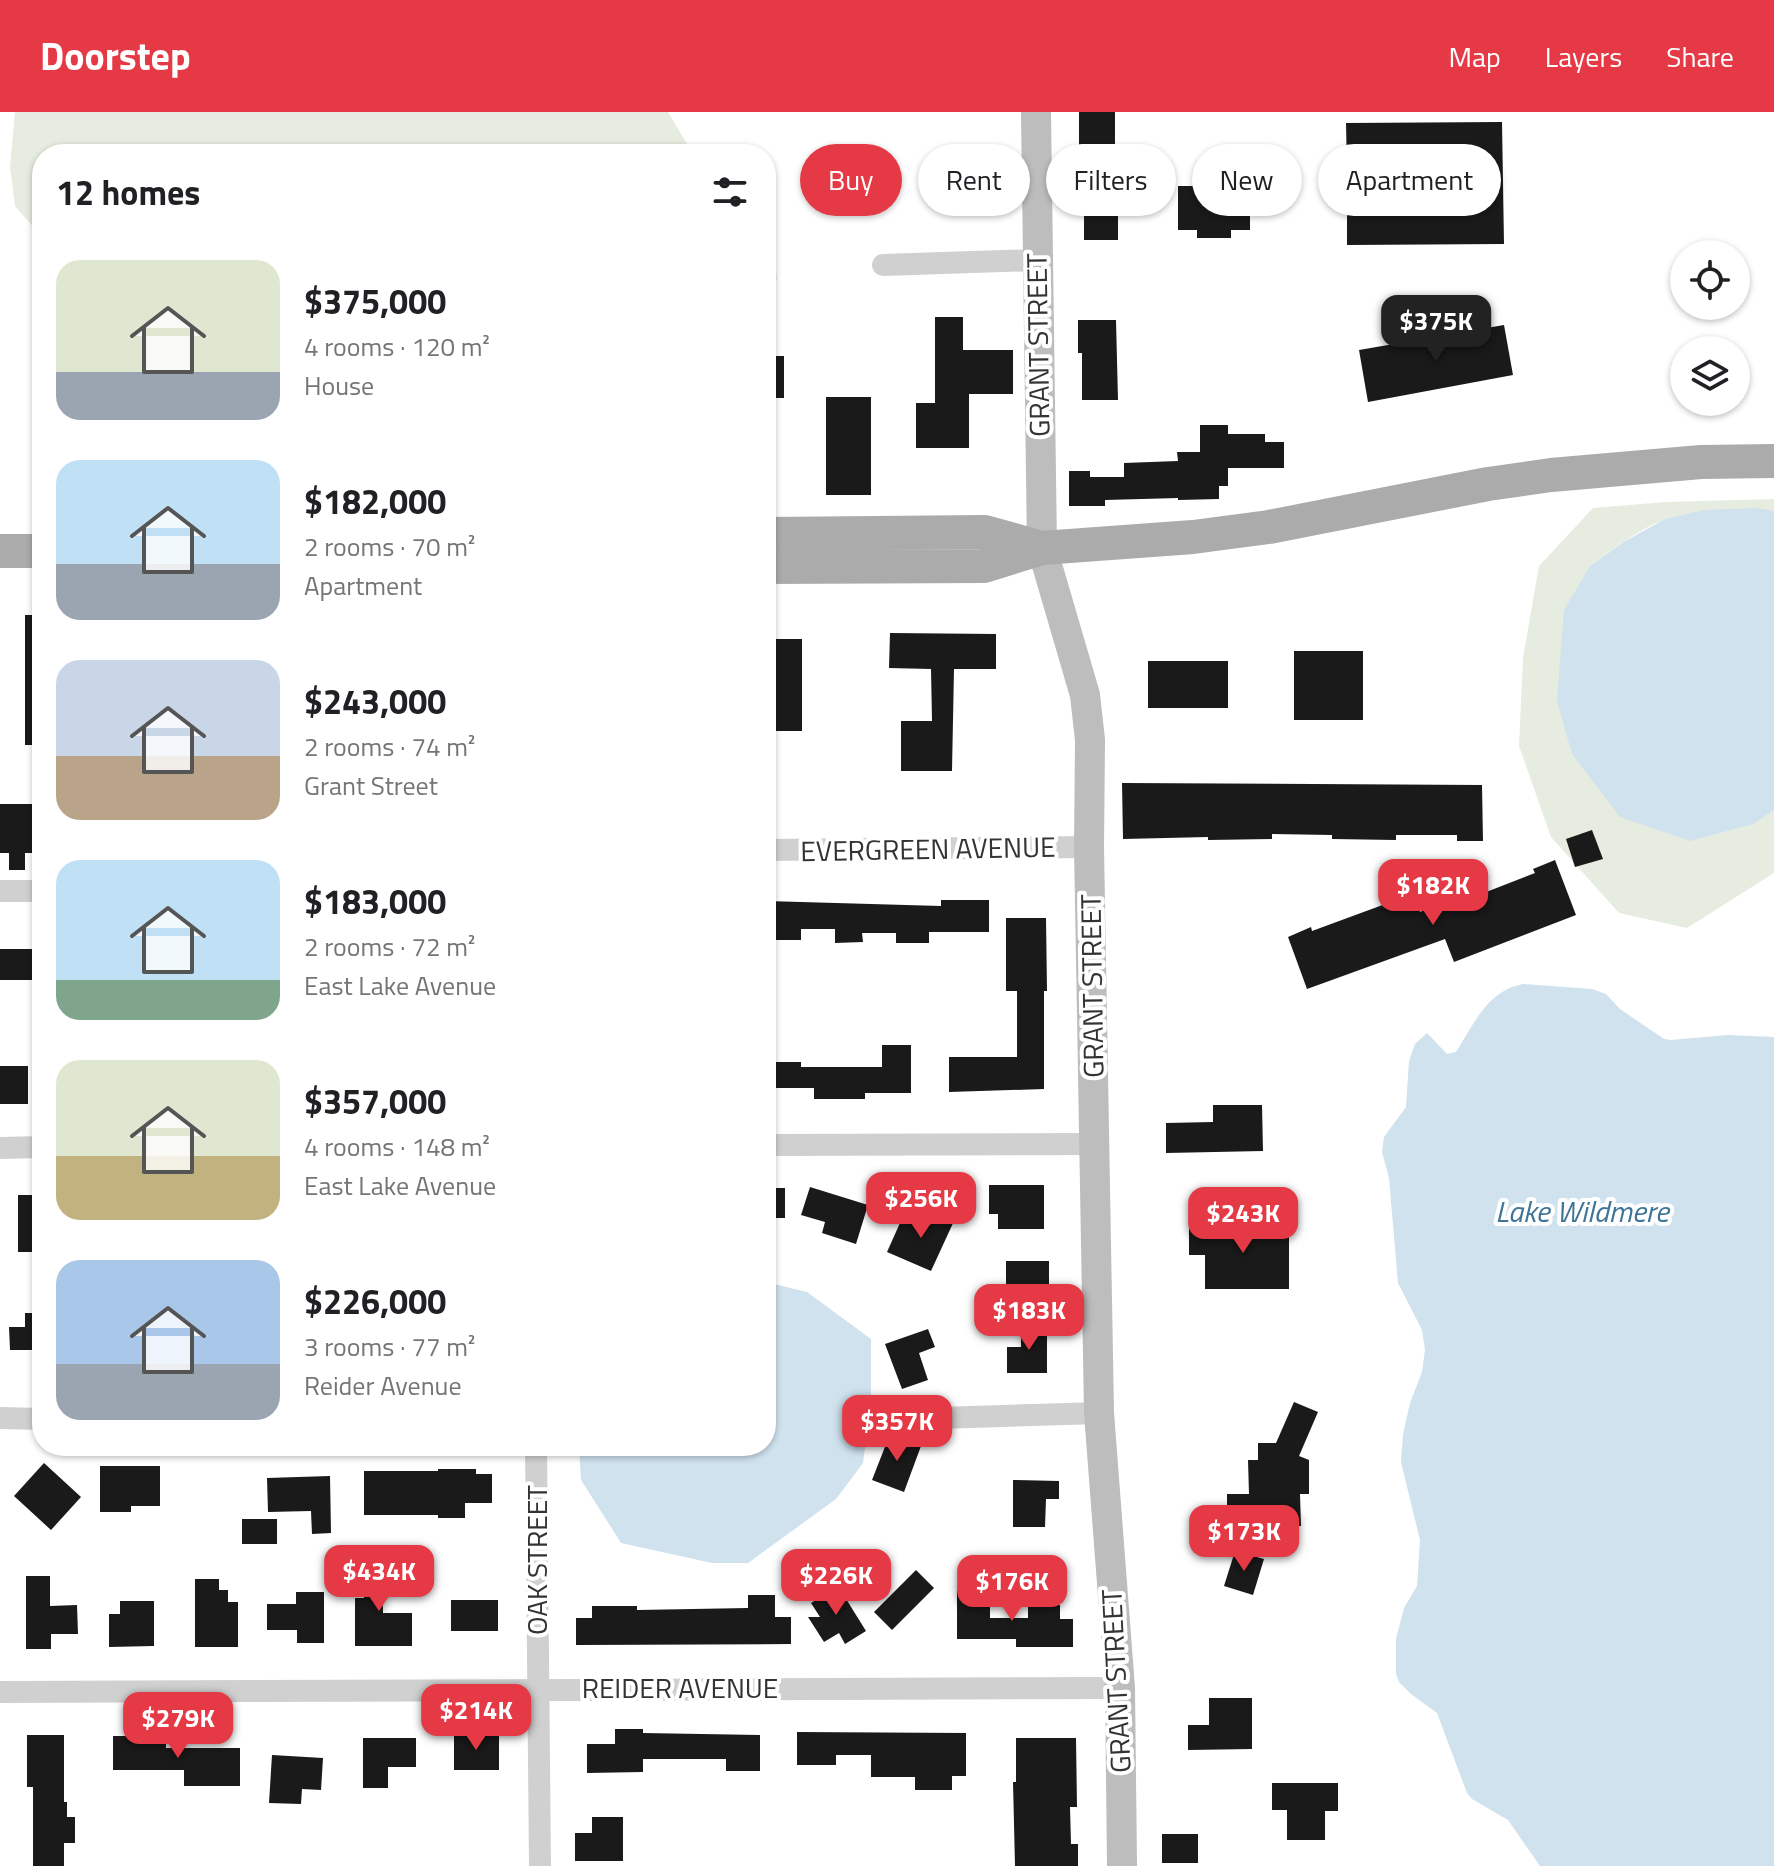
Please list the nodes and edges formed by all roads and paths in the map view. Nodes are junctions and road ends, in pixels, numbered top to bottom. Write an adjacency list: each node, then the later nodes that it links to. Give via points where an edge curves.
1 (1036, 112): 2 (street, GRANT STREET)
2 (1036, 260): 3 (street); 6 (street, GRANT STREET)
3 (883, 265)
4 (1774, 461): 6 (main road, via 1551,475 1269,527)
5 (776, 534): 6 (main road, via 985,532)
6 (1042, 548): 9 (main road, via 984,566); 10 (street, GRANT STREET, via 1085,695)
7 (0, 551): 8 (main road)
8 (32, 551)
9 (776, 567)
10 (1089, 847): 11 (street, EVERGREEN AVENUE); 14 (street, GRANT STREET)
11 (776, 850)
12 (0, 891): 13 (street)
13 (32, 891)
14 (1094, 1144): 15 (street); 18 (street, GRANT STREET)
15 (776, 1145)
16 (32, 1147): 17 (street)
17 (0, 1148)
18 (1099, 1413): 20 (street); 23 (street, GRANT STREET)
19 (0, 1418): 21 (street)
20 (938, 1418)
21 (32, 1419)
22 (536, 1456): 24 (street, OAK STREET)
23 (1120, 1688): 24 (street, REIDER AVENUE); 27 (street, GRANT STREET)
24 (538, 1689): 25 (street, REIDER AVENUE); 26 (street, OAK STREET)
25 (0, 1692)
26 (540, 1866)
27 (1122, 1866)

